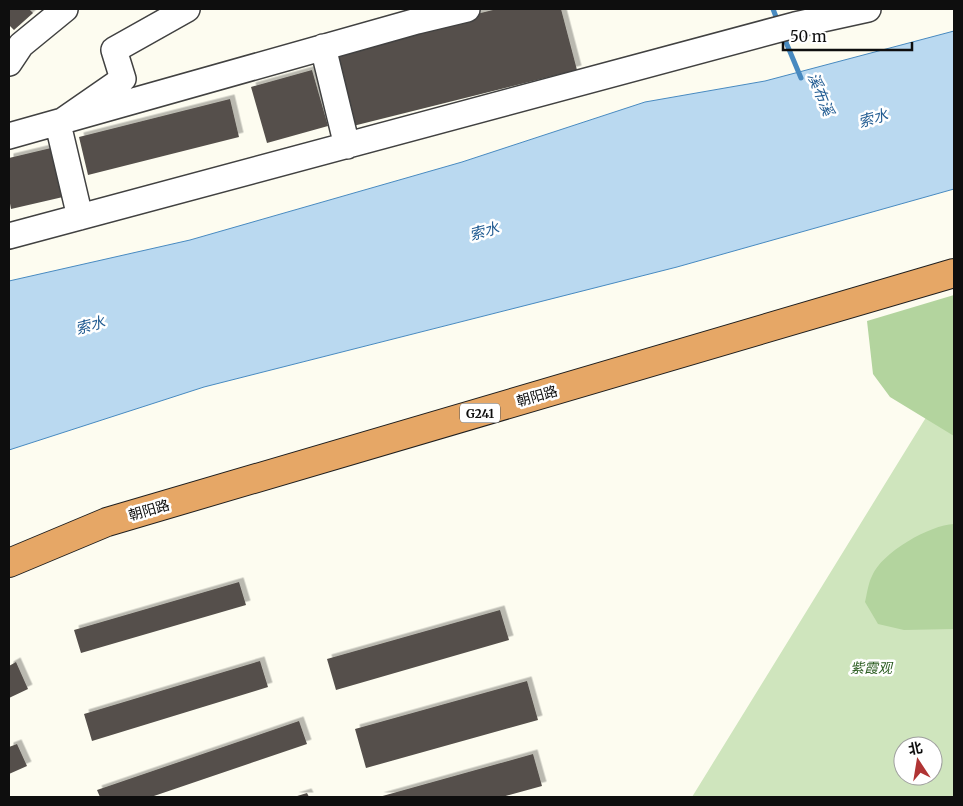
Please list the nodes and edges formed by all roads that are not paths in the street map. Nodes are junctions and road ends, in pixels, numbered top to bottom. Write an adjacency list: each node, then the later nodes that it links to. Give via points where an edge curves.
1 (65, 9): 6 (street, via 21,45)
2 (187, 9): 7 (street, via 114,50 123,79)
3 (467, 9): 5 (street)
4 (868, 9): 9 (street, via 796,25)
5 (323, 47): 7 (street); 9 (street)
6 (9, 61)
7 (58, 124): 8 (street); 10 (street)
8 (9, 136)
9 (347, 146): 10 (street)
10 (80, 218): 11 (street)
11 (9, 236)
12 (954, 273): 13 (highway, 朝阳路 / G241, via 108,522)
13 (9, 563)

